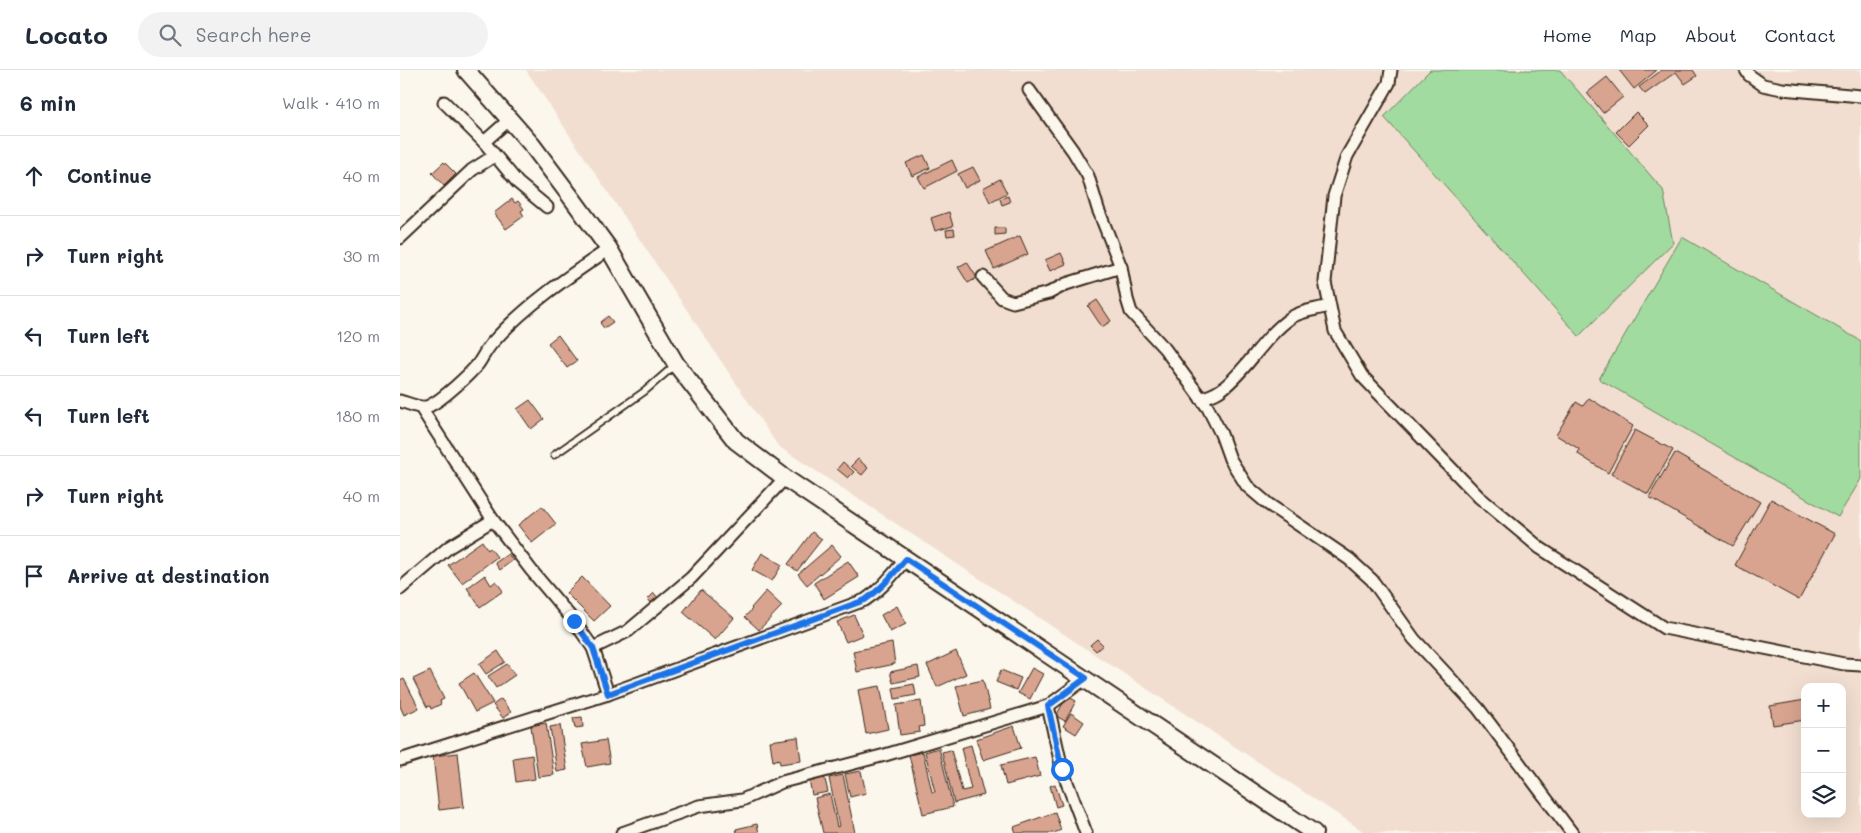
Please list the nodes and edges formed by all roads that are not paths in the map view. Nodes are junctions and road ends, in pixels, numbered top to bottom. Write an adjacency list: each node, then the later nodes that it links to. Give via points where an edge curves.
1 (466, 70): 7 (street)
2 (1391, 70): 15 (street, via 1389,83 1347,156 1334,196 1325,282)
3 (1746, 70): 5 (street, via 1763,85)
4 (1029, 90): 13 (street, via 1088,176)
5 (1861, 96)
6 (444, 102): 8 (street)
7 (510, 119): 8 (street); 12 (street)
8 (484, 142): 9 (street)
9 (494, 156): 10 (street, via 518,183); 11 (street, via 472,170)
10 (547, 207)
11 (400, 238)
12 (609, 249): 16 (street); 19 (street, via 558,285 492,342 464,380 429,407)
13 (1121, 267): 14 (street, via 1066,284 1050,293 1013,302 1002,298); 17 (street, via 1131,312 1165,349)
14 (983, 277)
15 (1328, 306): 17 (street, via 1301,312 1292,318 1221,390); 26 (street, via 1335,331 1362,376 1479,497 1540,548 1664,628)
16 (676, 364): 20 (lane, via 646,391); 21 (street, via 736,441)
17 (1201, 399): 34 (street, via 1221,434 1230,460 1247,486 1349,559 1372,580 1414,639 1478,708)
18 (400, 401): 19 (street)
19 (421, 408): 22 (street)
20 (554, 455)
21 (786, 478): 23 (street); 25 (street, via 691,578 628,631)
22 (493, 520): 24 (street, via 449,547); 25 (street)
23 (906, 559): 27 (street); 28 (street, via 888,581 865,600)
24 (400, 589)
25 (593, 648): 28 (street)
26 (1861, 665)
27 (1086, 678): 29 (street); 33 (street)
28 (608, 694): 30 (street)
29 (1048, 706): 31 (street, via 782,782 742,800 699,806); 32 (street, via 1062,769)
30 (400, 760)
31 (622, 833)
32 (1086, 833)
33 (1314, 833)
34 (1572, 833)

